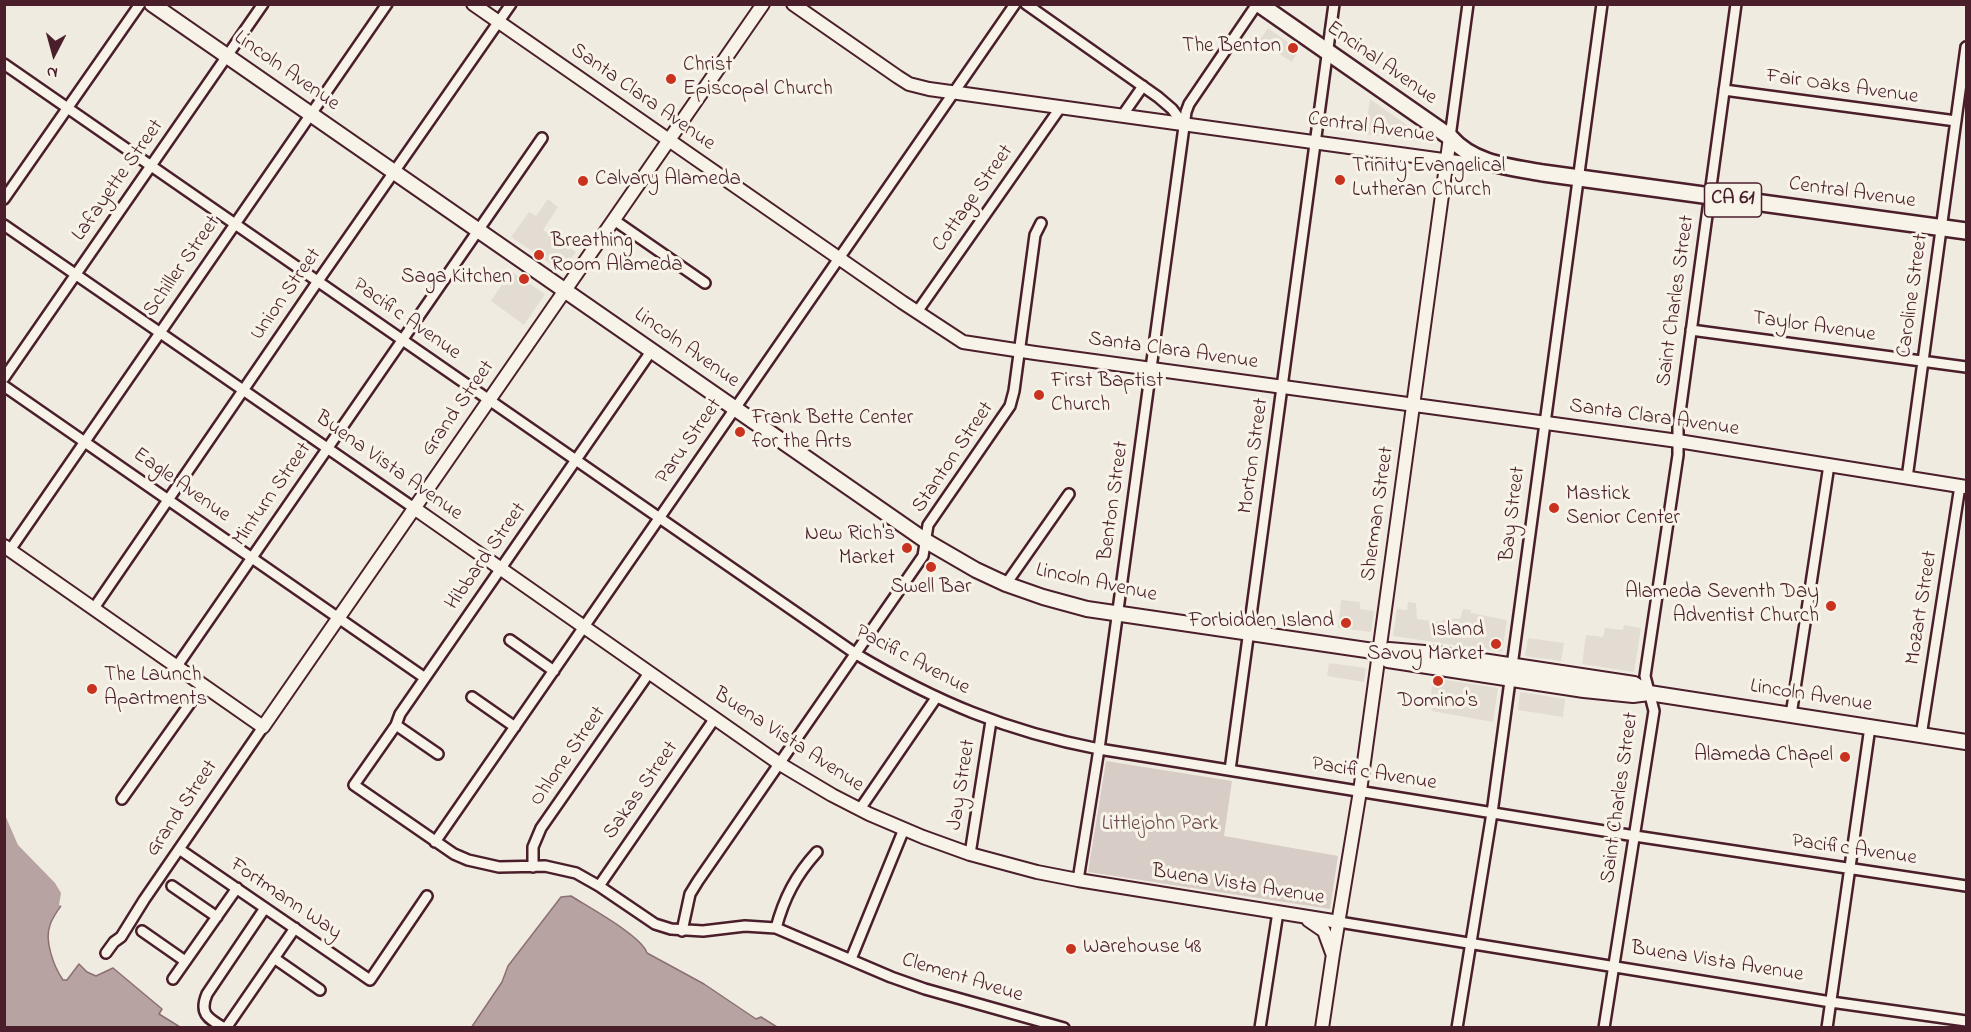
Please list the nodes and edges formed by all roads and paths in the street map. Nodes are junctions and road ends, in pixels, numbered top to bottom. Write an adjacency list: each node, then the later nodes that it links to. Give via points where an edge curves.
1 (140, 4): 24 (street)
2 (152, 4): 19 (main road, Lincoln Avenue)
3 (263, 4): 19 (street, Lafayette Street)
4 (387, 4): 26 (street, Schiller Street)
5 (473, 4): 16 (street, Santa Clara Avenue)
6 (511, 4): 16 (street, Union Street)
7 (763, 4): 32 (street, Grand Street)
8 (793, 4): 23 (street, Central Avenue, via 909,84)
9 (1015, 4): 23 (street, Paru Street)
10 (1026, 4): 21 (street)
11 (1258, 4): 18 (main road, Encinal Avenue / CA 61); 29 (street, Benton Street, via 1189,104)
12 (1334, 4): 18 (street, Morton Street)
13 (1468, 4): 30 (street, Sherman Street)
14 (1602, 4): 38 (street, Bay Street)
15 (1736, 4): 22 (street, Saint Charles Street)
16 (499, 23): 32 (street, Santa Clara Avenue); 37 (street, Union Street)
17 (1966, 47): 28 (street, Caroline Street)
18 (1328, 52): 30 (main road, Encinal Avenue / CA 61); 33 (street, Morton Street)
19 (227, 56): 26 (main road, Lincoln Avenue); 36 (street, Lafayette Street)
20 (4, 64): 24 (street, Pacific Avenue)
21 (1143, 86): 27 (street); 29 (street)
22 (1724, 90): 28 (street, Fair Oaks Avenue); 39 (street, Saint Charles Street)
23 (953, 93): 25 (street, Central Avenue); 48 (street, Paru Street)
24 (68, 108): 36 (street, Pacific Avenue); 40 (street)
25 (1060, 108): 27 (street, Central Avenue); 53 (street, Cottage Street)
26 (311, 114): 37 (main road, Lincoln Avenue); 42 (street, Schiller Street)
27 (1122, 116): 29 (street, Central Avenue)
28 (1956, 121): 45 (street, Caroline Street)
29 (1184, 124): 33 (street, Central Avenue); 61 (street, Benton Street)
30 (1450, 137): 34 (street, Sherman Street); 35 (main road, Encinal Avenue / CA 61, via 1484,151)
31 (542, 138): 46 (street, Minturn Street)
32 (669, 141): 41 (street, Grand Street); 48 (street, Santa Clara Avenue)
33 (1316, 142): 34 (street, Central Avenue); 64 (street, Morton Street)
34 (1447, 160): 35 (street, Central Avenue, via 1472,164); 67 (street, Sherman Street)
35 (1489, 160): 38 (main road, Central Avenue / CA 61, via 1508,167)
36 (151, 165): 42 (street, Pacific Avenue); 49 (street, Lafayette Street)
37 (394, 172): 46 (main road, Lincoln Avenue); 50 (street, Union Street)
38 (1578, 178): 39 (main road, Central Avenue / CA 61); 69 (street, Bay Street)
39 (1709, 196): 45 (main road, Central Avenue / CA 61); 54 (street, Saint Charles Street)
40 (4, 199)
41 (614, 220): 51 (street); 52 (street, Grand Street)
42 (235, 223): 50 (street, Pacific Avenue); 55 (street, Schiller Street)
43 (1041, 223): 58 (street, Stanton Street, via 1035,235)
44 (4, 225): 49 (street, Buena Vista Avenue)
45 (1941, 228): 47 (main road, Central Avenue / CA 61); 59 (street, Caroline Street)
46 (478, 231): 52 (main road, Lincoln Avenue); 56 (street, Minturn Street)
47 (1966, 231)
48 (838, 258): 53 (street, Santa Clara Avenue); 68 (street, Paru Street)
49 (76, 274): 55 (street, Buena Vista Avenue); 62 (street, Lafayette Street)
50 (318, 281): 56 (street, Pacific Avenue); 65 (street, Union Street)
51 (705, 283)
52 (565, 291): 57 (main road, Lincoln Avenue); 66 (street, Grand Street)
53 (917, 312): 58 (street, Santa Clara Avenue, via 963,342)
54 (1691, 330): 59 (street, Taylor Avenue); 71 (street, Saint Charles Street)
55 (160, 333): 65 (street, Buena Vista Avenue); 70 (street, Schiller Street)
56 (402, 339): 66 (street, Pacific Avenue); 72 (street, Minturn Street)
57 (652, 350): 68 (main road, Lincoln Avenue); 73 (street, Hibbard Street)
58 (1020, 351): 61 (street, Santa Clara Avenue); 81 (street, Stanton Street, via 1010,406 928,525)
59 (1924, 361): 60 (street, Taylor Avenue); 75 (street, Caroline Street)
60 (1966, 367)
61 (1151, 369): 64 (street, Santa Clara Avenue); 87 (street, Benton Street)
62 (4, 378)
63 (4, 386): 70 (street, Eagle Avenue)
64 (1282, 387): 67 (street, Santa Clara Avenue); 90 (street, Morton Street)
65 (243, 390): 72 (street, Buena Vista Avenue); 78 (street, Union Street)
66 (489, 399): 73 (street, Pacific Avenue); 79 (street, Grand Street)
67 (1414, 405): 69 (street, Santa Clara Avenue); 92 (street, Sherman Street)
68 (735, 408): 80 (street, Paru Street); 81 (main road, Lincoln Avenue)
69 (1544, 423): 71 (street, Santa Clara Avenue); 96 (street, Bay Street)
70 (85, 441): 78 (street, Eagle Avenue); 82 (street, Schiller Street)
71 (1678, 441): 74 (street, Santa Clara Avenue); 100 (street, Saint Charles Street, via 1645,676)
72 (327, 448): 79 (street, Buena Vista Avenue); 83 (street, Minturn Street)
73 (576, 460): 80 (street, Pacific Avenue); 84 (street, Hibbard Street)
74 (1829, 465): 75 (street, Santa Clara Avenue); 103 (street)
75 (1907, 478): 76 (street, Santa Clara Avenue)
76 (1963, 487): 110 (street, Mozart Street)
77 (1069, 494): 85 (street)
78 (168, 499): 83 (street, Eagle Avenue); 86 (street, Union Street)
79 (414, 508): 84 (street, Buena Vista Avenue); 88 (street, Grand Street)
80 (660, 518): 89 (street, Paru Street); 93 (street, Pacific Avenue)
81 (926, 541): 85 (main road, Lincoln Avenue); 93 (street, Stanton Street, via 923,556)
82 (7, 548): 86 (street)
83 (252, 557): 88 (street, Eagle Avenue); 94 (street, Minturn Street)
84 (500, 569): 89 (street, Buena Vista Avenue); 98 (street, Hibbard Street)
85 (1006, 584): 87 (main road, Lincoln Avenue, via 1061,602)
86 (94, 608): 94 (street)
87 (1118, 614): 90 (main road, Lincoln Avenue); 112 (street, Benton Street)
88 (338, 618): 98 (street, Eagle Avenue); 107 (street, Grand Street)
89 (584, 627): 95 (street, Paru Street); 97 (street, Buena Vista Avenue)
90 (1248, 634): 92 (main road, Lincoln Avenue); 115 (street, Morton Street)
91 (510, 640): 95 (street)
92 (1380, 652): 96 (main road, Lincoln Avenue, via 1388,660); 117 (street, Sherman Street)
93 (856, 654): 102 (street, Pacific Avenue); 114 (street, Stanton Street)
94 (177, 666): 99 (street)
95 (554, 671): 108 (street, Paru Street)
96 (1510, 672): 100 (main road, Lincoln Avenue, via 1633,695); 120 (street, Bay Street)
97 (649, 673): 104 (street, Buena Vista Avenue); 127 (street, Ohlone Street, via 541,828 533,847)
98 (425, 678): 106 (street, Hibbard Street)
99 (203, 685): 107 (street); 118 (street)
100 (1649, 693): 103 (main road, Lincoln Avenue); 122 (street, Saint Charles Street, via 1654,711)
101 (472, 697): 108 (street)
102 (936, 698): 105 (street, Pacific Avenue); 119 (street)
103 (1791, 715): 109 (main road, Lincoln Avenue)
104 (715, 718): 114 (street, Buena Vista Avenue); 131 (street, Sakas Street)
105 (991, 721): 112 (street, Pacific Avenue); 126 (street, Jay Street)
106 (396, 725): 113 (street); 116 (street, Hibbard Street)
107 (263, 727): 124 (street, Grand Street)
108 (515, 727): 123 (street, Paru Street)
109 (1870, 727): 110 (main road, Lincoln Avenue); 128 (street)
110 (1922, 736): 111 (main road, Lincoln Avenue)
111 (1966, 742)
112 (1099, 749): 115 (street, Pacific Avenue); 129 (street, Benton Street)
113 (438, 753)
114 (780, 764): 119 (street, Buena Vista Avenue); 143 (street, Stanton Street, via 690,894)
115 (1230, 770): 117 (street, Pacific Avenue)
116 (354, 785): 123 (street, Clement Aveue)
117 (1360, 791): 120 (street, Pacific Avenue); 139 (street, Sherman Street)
118 (122, 799)
119 (860, 809): 121 (street, Buena Vista Avenue)
120 (1492, 813): 122 (street, Pacific Avenue); 144 (street, Bay Street)
121 (904, 830): 126 (street, Buena Vista Avenue); 148 (street)
122 (1635, 836): 128 (street, Pacific Avenue); 150 (street, Saint Charles Street)
123 (435, 842): 127 (street, Clement Aveue, via 454,854 487,865)
124 (179, 849): 133 (street, Fortmann Way); 145 (street, Grand Street, via 121,937)
125 (817, 852): 141 (street, via 788,890)
126 (970, 854): 129 (street, Buena Vista Avenue)
127 (532, 867): 131 (street, Clement Aveue, via 562,869)
128 (1849, 869): 132 (street, Pacific Avenue); 153 (street)
129 (1078, 880): 136 (street, Buena Vista Avenue)
130 (172, 886): 138 (street)
131 (599, 886): 143 (street, Clement Aveue, via 655,924)
132 (1966, 886)
133 (237, 888): 135 (street, Fortmann Way); 138 (street)
134 (428, 896): 140 (street, Fortmann Way, via 370,980)
135 (265, 908): 140 (street, Fortmann Way); 155 (street, via 203,1004 208,1017)
136 (1278, 912): 137 (street, Buena Vista Avenue); 157 (street)
137 (1302, 916): 139 (street, Buena Vista Avenue); 146 (street, via 1323,931)
138 (217, 917): 149 (street)
139 (1339, 922): 144 (street, Buena Vista Avenue); 146 (street, Sherman Street)
140 (295, 928): 147 (street)
141 (776, 928): 143 (street, Clement Aveue); 148 (street, Clement Aveue)
142 (142, 931): 149 (street)
143 (682, 931)
144 (1471, 944): 150 (street, Buena Vista Avenue); 159 (street, Bay Street)
145 (106, 953)
146 (1333, 954): 158 (street, Sherman Street)
147 (274, 958): 152 (street); 155 (street)
148 (851, 959): 156 (street, Clement Aveue, via 925,989)
149 (185, 962): 151 (street)
150 (1614, 966): 153 (street, Buena Vista Avenue); 160 (street, Saint Charles Street)
151 (173, 979)
152 (320, 990)
153 (1831, 1002): 154 (street, Buena Vista Avenue); 161 (street)
154 (1966, 1021)
155 (225, 1028)
156 (1064, 1028)
157 (1260, 1028)
158 (1322, 1028)
159 (1457, 1028)
160 (1604, 1028)
161 (1827, 1028)

